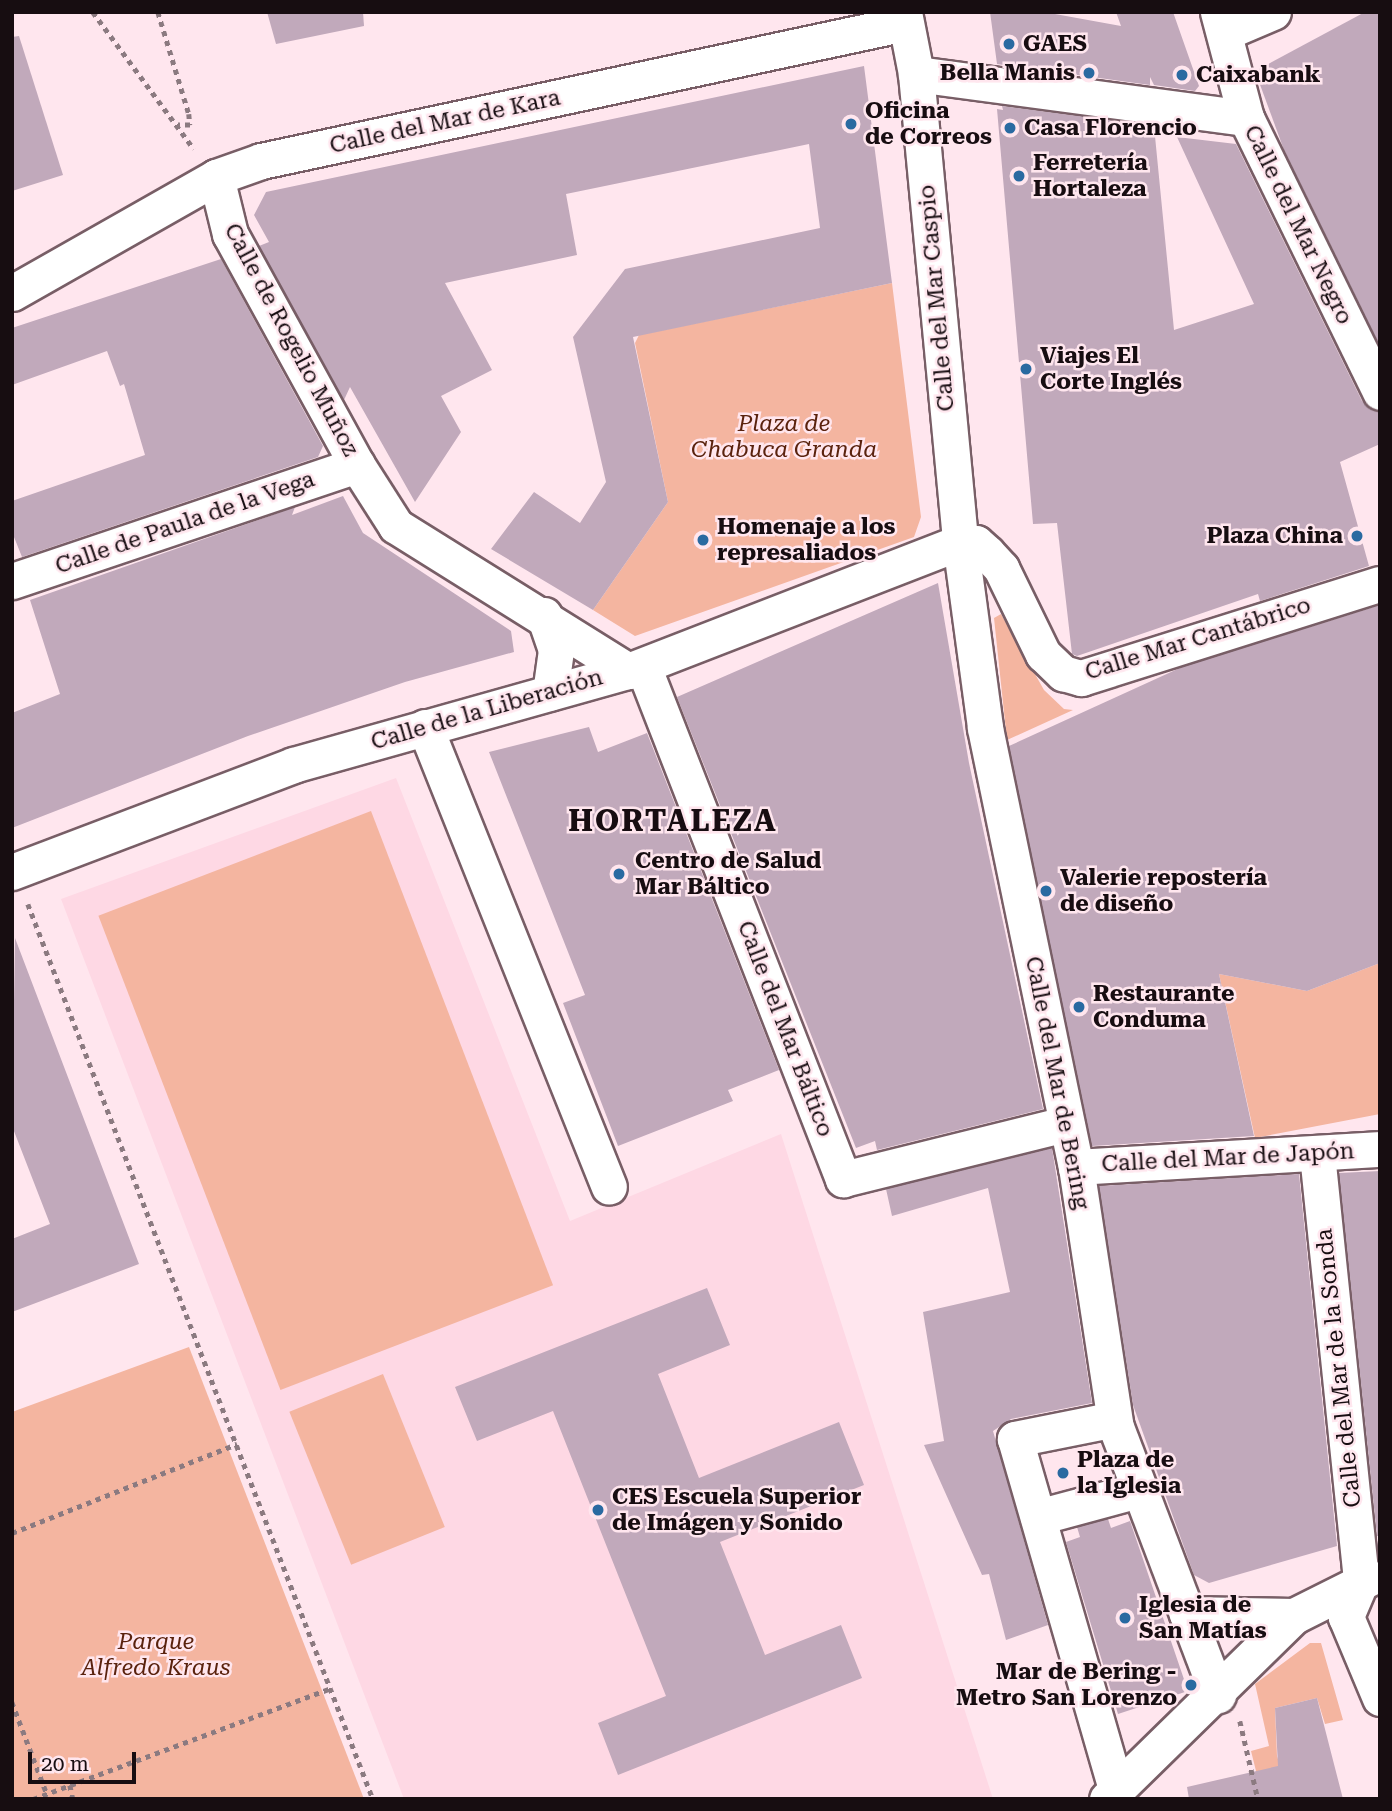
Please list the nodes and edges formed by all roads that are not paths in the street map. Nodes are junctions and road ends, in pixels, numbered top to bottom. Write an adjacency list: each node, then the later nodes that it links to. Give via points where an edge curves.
1 (1273, 12): 3 (street)
2 (905, 18): 4 (street, Calle del Mar Caspio); 6 (street, Calle del Mar de Kara, via 261,161)
3 (1222, 22): 5 (street, Calle del Mar Negro)
4 (916, 74): 5 (street); 10 (street, Calle del Mar Caspio)
5 (1246, 118): 8 (street, Calle del Mar Negro)
6 (216, 177): 7 (street, Calle del Mar de Kara); 9 (street, Calle de Rogelio Muñoz, via 230,234)
7 (12, 293)
8 (1380, 392)
9 (357, 465): 11 (street, Calle de Paula de la Vega); 13 (street, Calle de Rogelio Muñoz, via 396,526)
10 (960, 542): 12 (street, Calle Mar Cantábrico, via 976,543 1001,568 1044,654 1063,673 1082,678); 14 (street, Calle de la Liberación); 18 (street, Calle del Mar de Bering, via 985,728)
11 (12, 581)
12 (1380, 584)
13 (544, 615): 14 (street, Calle de Rogelio Muñoz); 15 (street, via 555,650)
14 (635, 668): 15 (street, Calle de la Liberación); 18 (street, Calle del Mar Báltico, via 843,1179)
15 (550, 693): 16 (street, Calle de la Liberación)
16 (425, 727): 17 (street, Calle de la Liberación, via 293,765); 22 (street)
17 (14, 871)
18 (1066, 1124): 21 (street, Calle del Mar de Bering)
19 (1380, 1149): 20 (street, Calle del Mar de Japón)
20 (1317, 1154): 21 (street, Calle del Mar de Japón); 26 (street, Calle del Mar de la Sonda)
21 (1076, 1167): 27 (street, Calle del Mar de Bering, via 1116,1427)
22 (609, 1186)
23 (1105, 1421): 25 (street, via 1015,1439)
24 (1124, 1494): 25 (street)
25 (1043, 1533): 31 (street)
26 (1370, 1578): 28 (street); 29 (street, via 1346,1617)
27 (1186, 1614): 28 (street); 30 (street, Calle del Mar de Bering)
28 (1294, 1616): 30 (street)
29 (1380, 1698)
30 (1228, 1702): 31 (street, via 1144,1764)
31 (1123, 1796)

